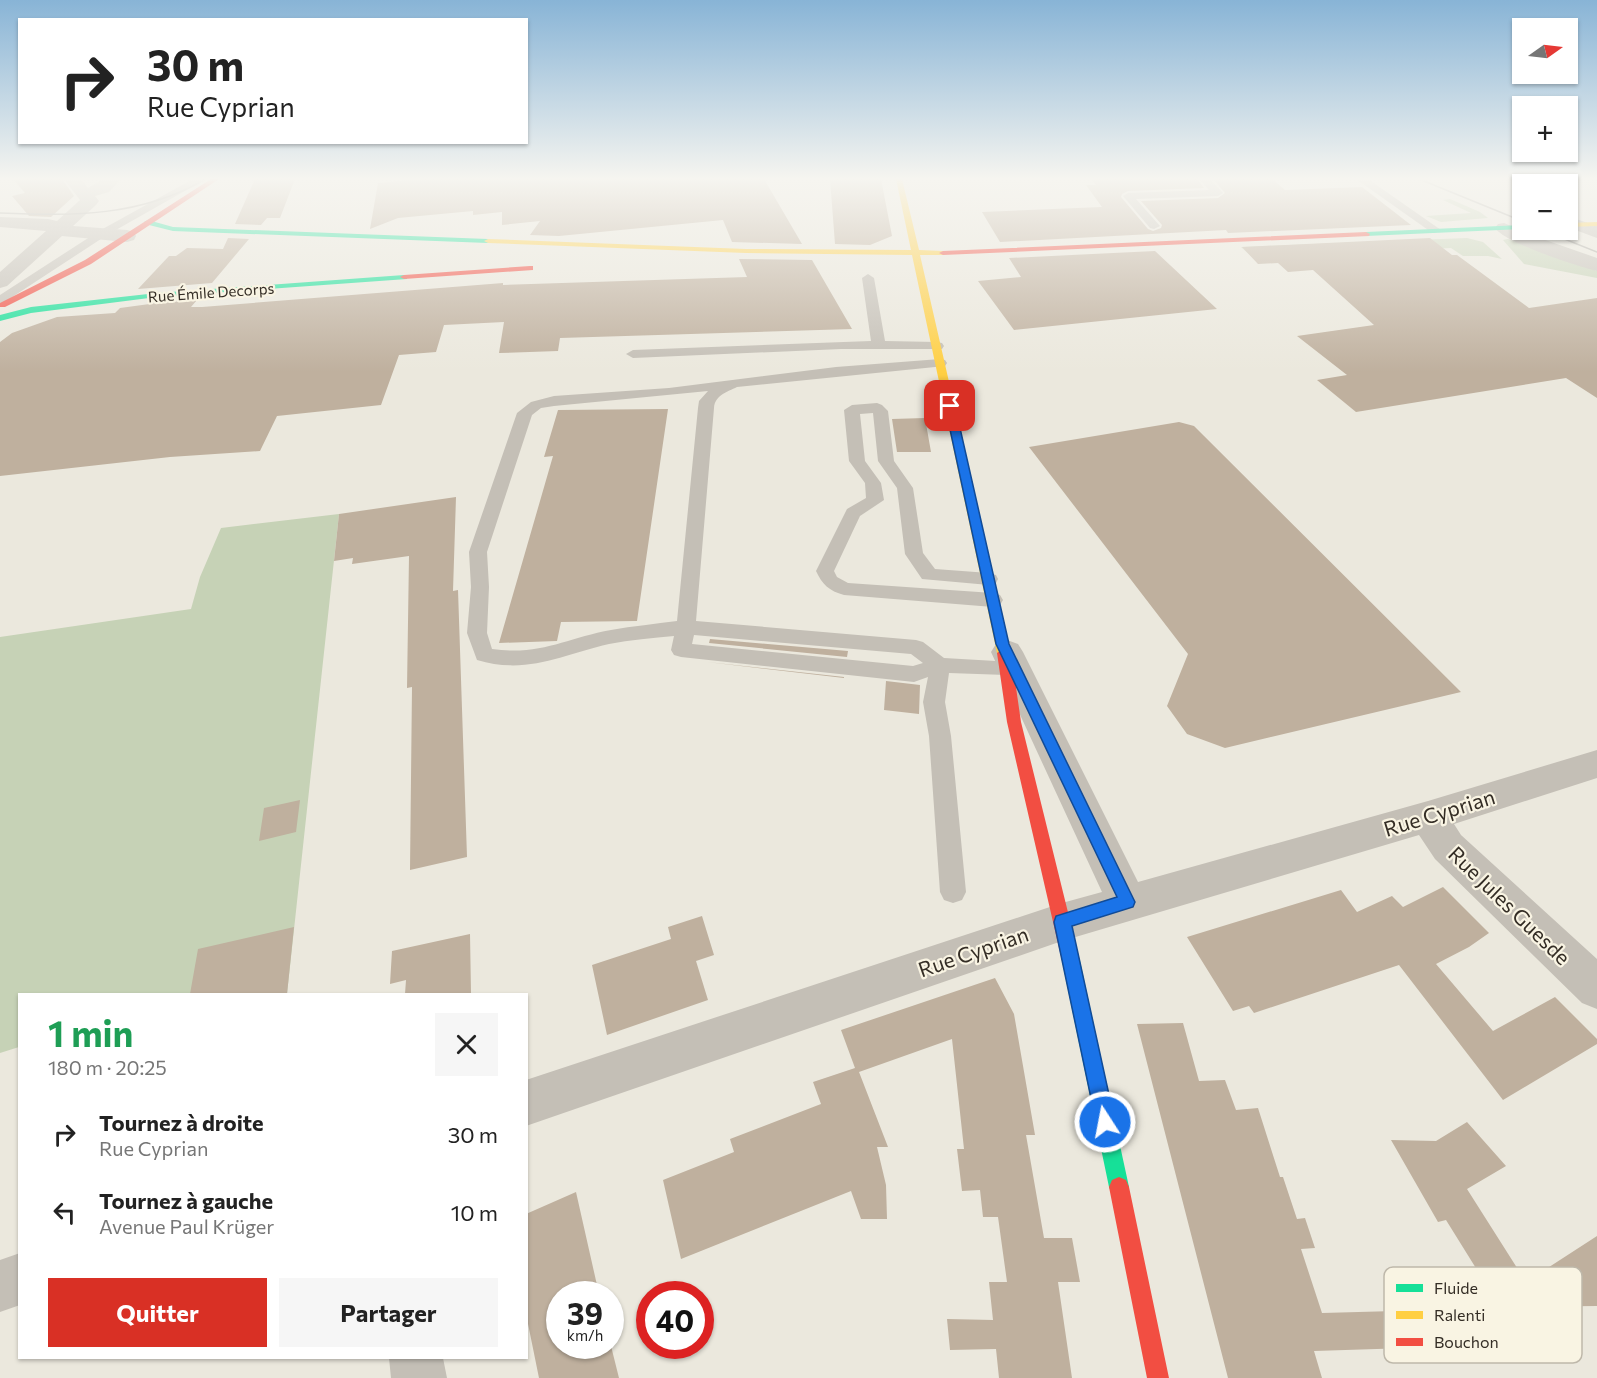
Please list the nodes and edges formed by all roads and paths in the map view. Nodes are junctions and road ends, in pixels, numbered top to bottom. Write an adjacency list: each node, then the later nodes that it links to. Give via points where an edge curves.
1 (46, 243): 17 (street)
2 (84, 243): 17 (lane)
3 (116, 243): 17 (street, via 88,262)
4 (319, 243): 9 (street)
5 (555, 243): 10 (street)
6 (914, 243): 10 (street)
7 (1147, 243): 10 (street)
8 (1536, 243): 12 (street)
9 (337, 244): 11 (street, via 350,245)
10 (916, 254): 24 (street)
11 (356, 260): 15 (street); 16 (street)
12 (1597, 265)
13 (530, 268): 15 (street, Rue Émile Decorps)
14 (868, 278): 22 (lane)
15 (364, 280): 16 (street, Rue Émile Decorps)
16 (336, 282): 19 (street, Rue Émile Decorps)
17 (10, 283): 18 (lane); 19 (street, Rue Émile Decorps); 20 (street)
18 (0, 301)
19 (86, 303): 21 (street, Rue Émile Decorps)
20 (0, 306)
21 (0, 318)
22 (879, 345): 23 (lane); 24 (lane)
23 (633, 354)
24 (939, 354): 25 (lane); 26 (street)
25 (734, 383): 28 (lane, via 715,392 707,401); 28 (lane, via 536,405 525,413 478,552 477,633 483,655 535,658 610,637)
26 (989, 579): 27 (street); 27 (lane, via 928,575 914,554 906,488 886,461 880,411 852,410 857,461 873,483 875,500 853,513 825,571 830,581 844,589)
27 (993, 600): 29 (street)
28 (686, 627): 30 (lane, via 681,650 914,674)
29 (1005, 656): 30 (lane); 34 (street); 35 (street, via 1014,722)
30 (940, 664): 33 (lane, via 934,702)
31 (1597, 764): 32 (street, Rue Cyprian)
32 (1428, 817): 34 (street, Rue Cyprian); 36 (street, Rue Jules Guesde, via 1448,847)
33 (953, 892)
34 (1127, 902): 35 (street, Rue Cyprian)
35 (1062, 922): 37 (street, Rue Cyprian); 42 (street)
36 (1597, 987)
37 (528, 1102)
38 (18, 1280): 39 (street)
39 (0, 1286)
40 (416, 1359): 41 (street)
41 (419, 1378)
42 (1158, 1378)

